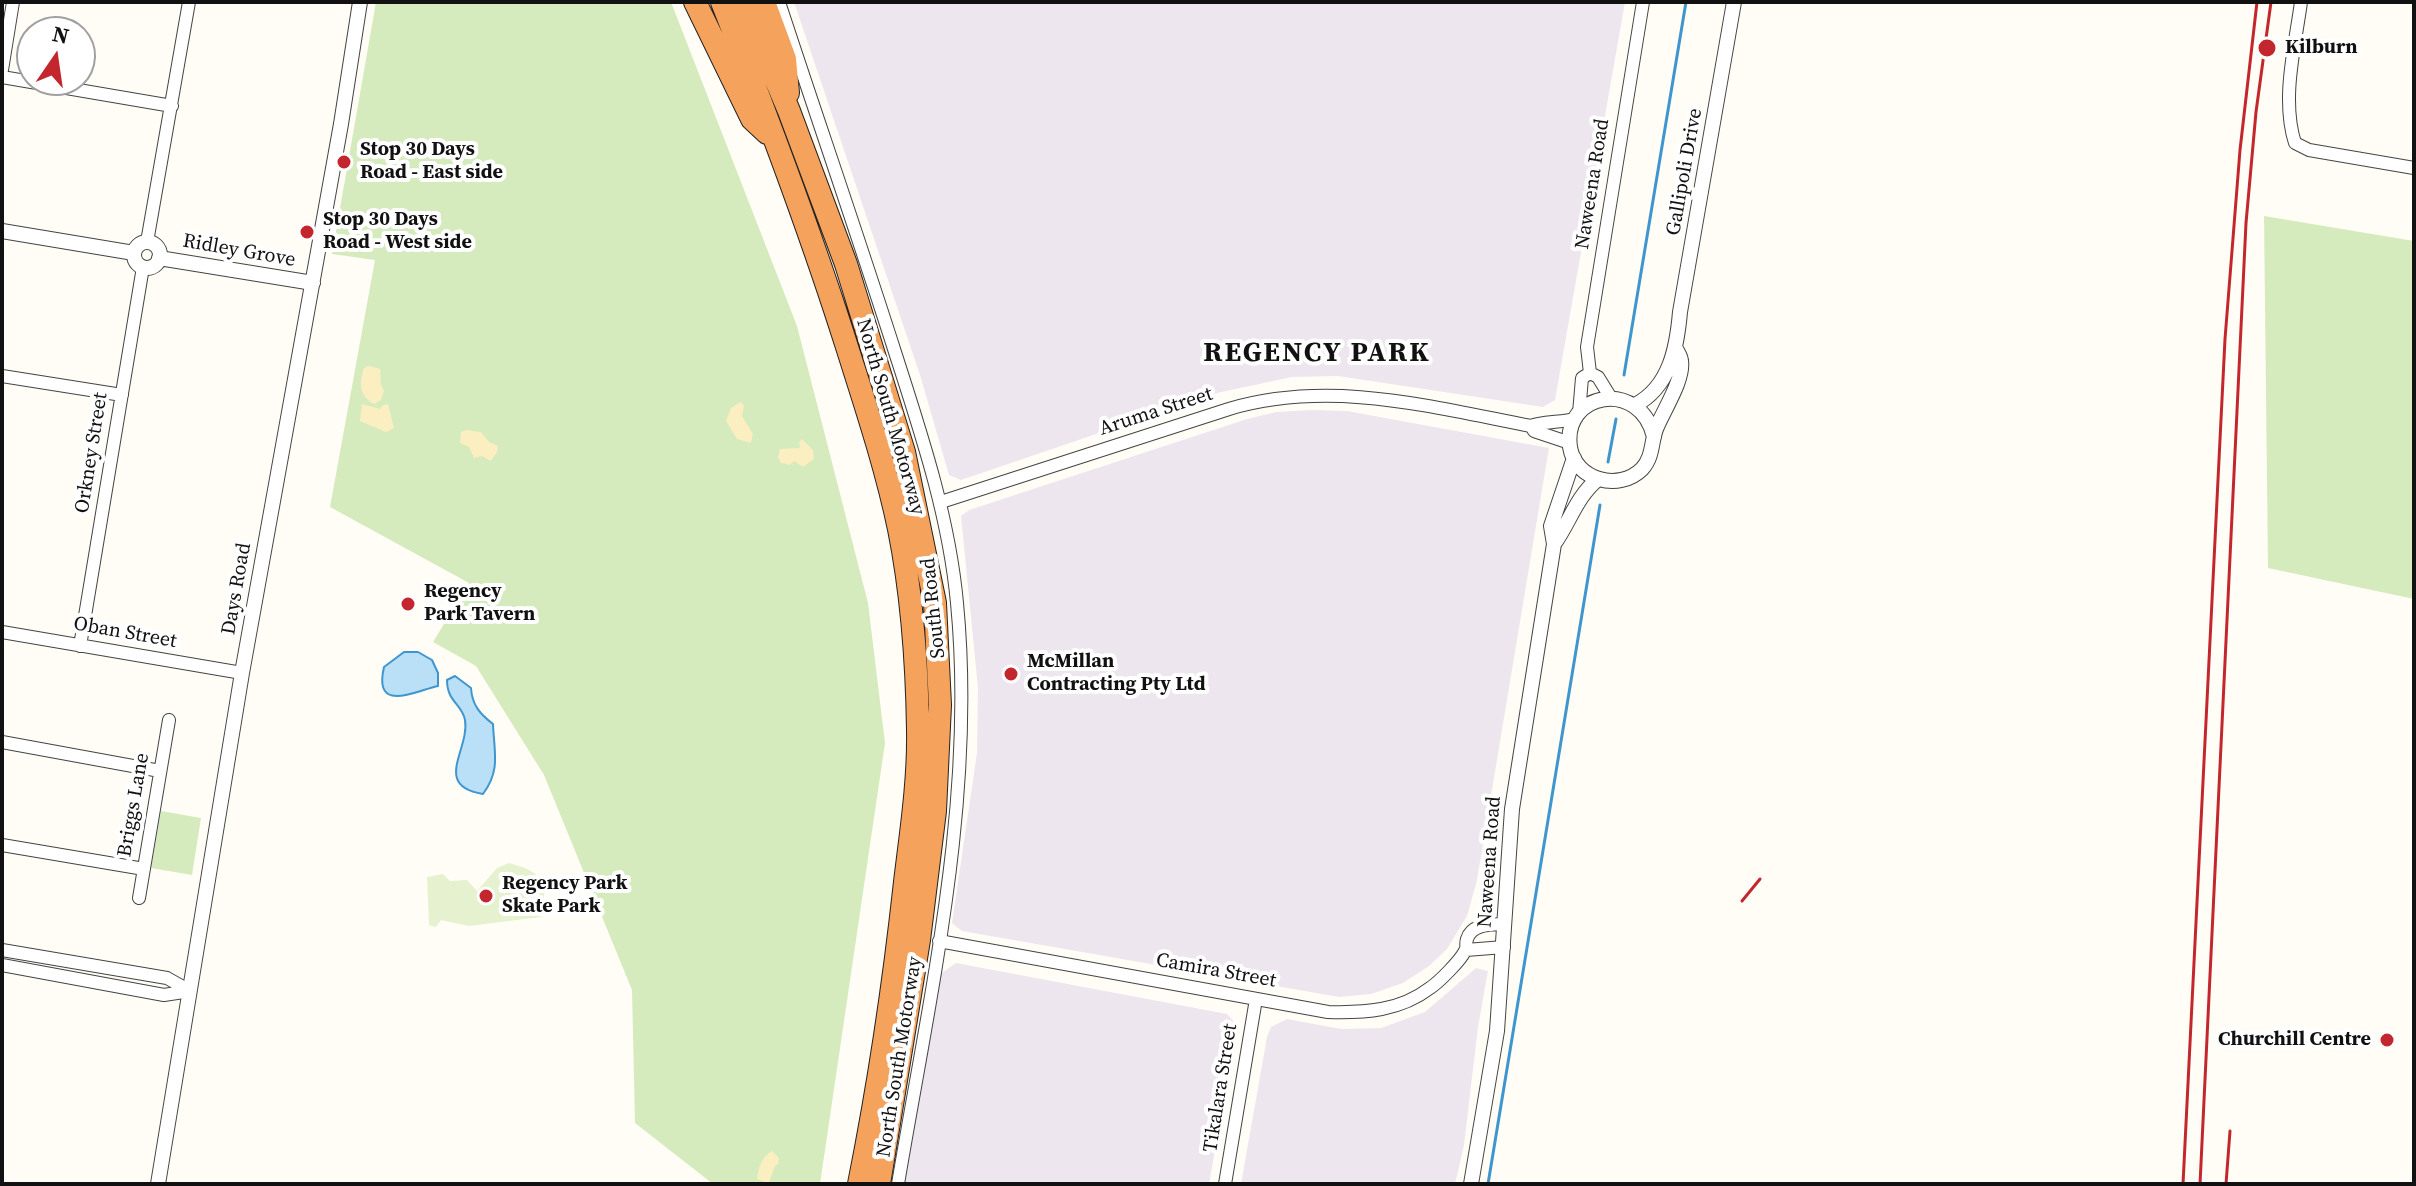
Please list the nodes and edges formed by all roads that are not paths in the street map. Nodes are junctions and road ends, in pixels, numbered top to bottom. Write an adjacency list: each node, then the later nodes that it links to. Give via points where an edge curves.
1 (13, 2): 12 (street)
2 (189, 2): 14 (street)
3 (360, 2): 23 (street, Days Road)
4 (695, 2): 16 (highway, via 752,119)
5 (722, 2): 16 (highway, North South Motorway)
6 (743, 2): 15 (highway, North South Motorway)
7 (764, 2): 15 (highway, via 785,59)
8 (779, 2): 35 (street, South Road)
9 (1643, 2): 25 (street, Naweena Road, via 1587,347)
10 (1734, 2): 24 (street, Gallipoli Drive)
11 (2301, 2): 17 (street, via 2290,87 2289,126 2295,143)
12 (2, 70)
13 (2, 77): 14 (street)
14 (172, 106): 19 (street)
15 (789, 111): 58 (highway, North South Motorway, via 846,264 904,452 935,603 940,705 935,811)
16 (777, 143): 57 (highway, North South Motorway, via 880,448 899,531 914,641 919,733 913,812 900,939)
17 (2414, 168)
18 (2, 231): 20 (street)
19 (147, 242): 20 (street); 21 (street, via 157,247)
20 (134, 253): 22 (street)
21 (159, 258): 22 (street); 23 (street, Ridley Grove)
22 (143, 267): 27 (street, Orkney Street)
23 (313, 283): 39 (street, Days Road)
24 (1676, 349): 29 (street, Gallipoli Drive, via 1659,386); 32 (street, Gallipoli Drive, via 1682,362)
25 (1590, 373): 28 (street); 30 (street, Naweena Road, via 1582,378)
26 (2, 376): 27 (street)
27 (122, 395): 38 (street, Orkney Street)
28 (1611, 398): 29 (street); 30 (street)
29 (1635, 405): 32 (street, via 1645,414)
30 (1577, 416): 31 (street, Aruma Street); 33 (street)
31 (1531, 426): 33 (street, Aruma Street); 35 (street, Aruma Street, via 1382,399 1291,396 1255,401)
32 (1654, 437): 34 (street, via 1640,471 1618,481)
33 (1572, 451): 34 (street, via 1581,469); 36 (street, Naweena Road, via 1551,526)
34 (1598, 479): 36 (street, Naweena Road, via 1581,496)
35 (941, 502): 47 (street, South Road, via 957,603 962,701 955,823)
36 (1554, 544): 46 (street, Naweena Road, via 1512,809)
37 (2, 632): 38 (street, Oban Street)
38 (80, 646): 39 (street, Oban Street)
39 (242, 673): 54 (street, Days Road)
40 (169, 720): 42 (street, Briggs Lane)
41 (2, 742): 42 (street)
42 (160, 771): 44 (street, Briggs Lane)
43 (2, 845): 44 (street)
44 (144, 869): 45 (street, Briggs Lane)
45 (139, 898)
46 (1505, 924): 48 (street, Naweena Road); 50 (street, Camira Street, via 1473,931)
47 (939, 941): 55 (street, Camira Street); 59 (street, South Road)
48 (1504, 947): 50 (street); 61 (street, Naweena Road, via 1497,1031)
49 (2, 950): 52 (street)
50 (1466, 950): 55 (street, Camira Street, via 1432,987 1391,1008 1328,1012)
51 (2, 965): 53 (street)
52 (138, 973): 53 (street); 54 (street, via 167,978)
53 (134, 989): 54 (street, via 164,995)
54 (190, 991): 56 (street, Days Road)
55 (1256, 999): 60 (street, Tikalara Street)
56 (158, 1184)
57 (859, 1184)
58 (879, 1184)
59 (898, 1184)
60 (1225, 1184)
61 (1471, 1184)

